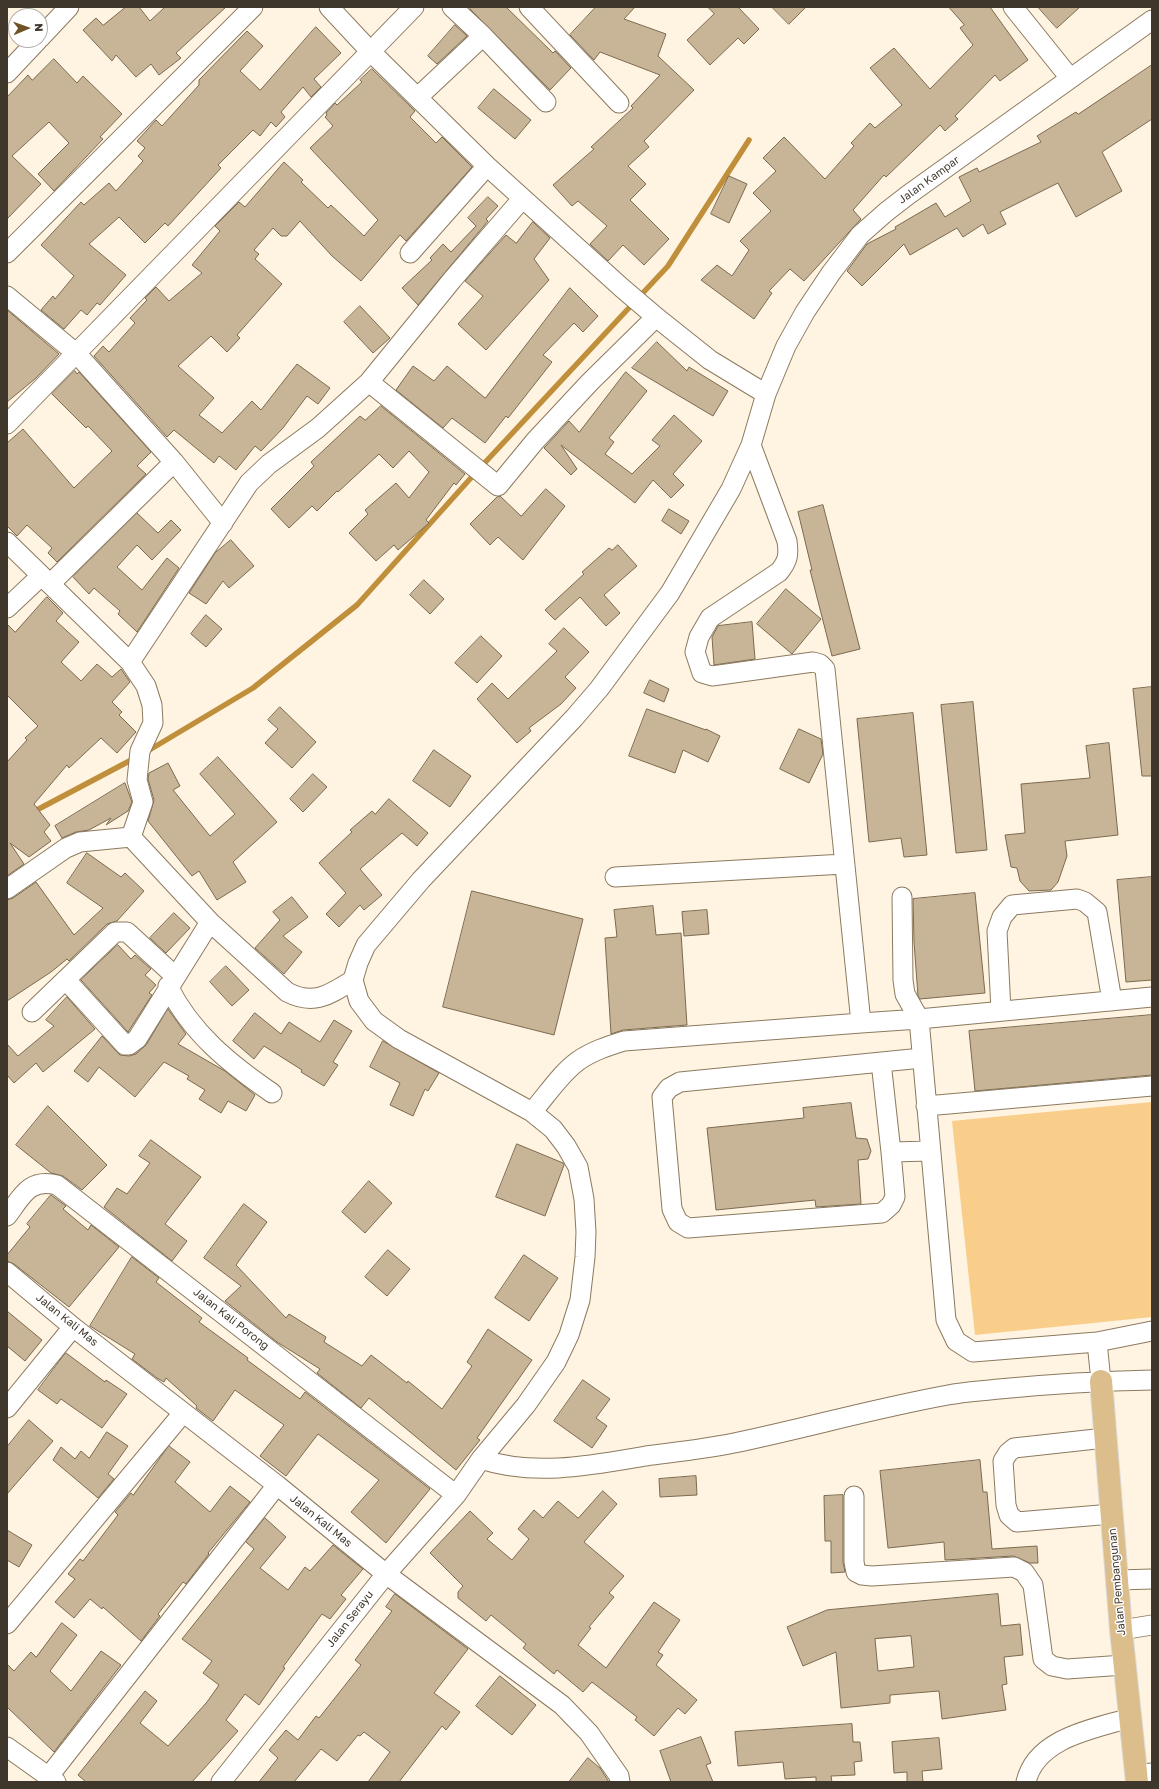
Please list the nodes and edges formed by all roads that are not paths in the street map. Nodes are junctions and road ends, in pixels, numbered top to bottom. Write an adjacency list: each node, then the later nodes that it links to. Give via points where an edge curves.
1 (69, 7): 9 (street)
2 (253, 7): 21 (street)
3 (329, 7): 12 (street)
4 (414, 7): 12 (street)
5 (452, 7): 10 (street)
6 (1013, 7): 14 (street)
7 (537, 10): 17 (street)
8 (1152, 20): 14 (street, Jalan Kampar)
9 (48, 29)
10 (483, 36): 15 (street); 16 (street)
11 (31, 48): 13 (street)
12 (370, 51): 15 (street); 24 (street)
13 (7, 73)
14 (1070, 78): 26 (street, Jalan Kampar, via 902,199 860,235 805,312 786,346)
15 (418, 97): 18 (street)
16 (546, 102)
17 (619, 103)
18 (487, 166): 19 (street); 20 (street)
19 (522, 199): 23 (street); 25 (street)
20 (410, 253)
21 (7, 254)
22 (7, 296): 24 (street)
23 (652, 314): 25 (street, via 535,441 498,486); 26 (street, via 710,360)
24 (77, 354): 27 (street); 29 (street)
25 (369, 382): 30 (street, via 318,428 274,460 249,483)
26 (766, 394): 28 (street, Jalan Kampar)
27 (7, 424)
28 (751, 445): 36 (street, via 787,541 789,555 779,572 710,618 699,637 695,652 702,673 712,676 813,662 825,668); 42 (street, Jalan Kampar, via 731,489 670,593 618,664 574,718 421,880 366,945)
29 (174, 462): 30 (street); 32 (street)
30 (223, 523): 34 (street)
31 (7, 542): 32 (street)
32 (45, 580): 33 (street); 34 (street)
33 (7, 608)
34 (130, 662): 35 (street, via 146,686 152,706 153,723 140,751 137,780 144,802)
35 (131, 837): 38 (street, via 80,842 66,848); 40 (street)
36 (844, 864): 37 (street); 49 (street)
37 (615, 877)
38 (7, 889)
39 (902, 897): 48 (street, via 905,994)
40 (210, 922): 42 (street, via 287,992 300,998 330,995); 43 (street)
41 (66, 980): 43 (street, via 104,941 120,931 127,932); 43 (street, via 125,1045 137,1039); 47 (street)
42 (353, 980): 55 (street, Jalan Serayu, via 360,1001 374,1021 399,1039)
43 (172, 981): 53 (street, via 176,1002 212,1047)
44 (1152, 997): 45 (street)
45 (1112, 1001): 46 (street); 46 (street, via 1097,912 1077,899 1012,905 1002,917 997,931)
46 (1001, 1011): 48 (street)
47 (32, 1012)
48 (919, 1019): 49 (street); 50 (street)
49 (861, 1023): 55 (street, via 624,1041 600,1048 578,1061)
50 (922, 1058): 51 (street); 54 (street)
51 (880, 1062): 57 (street); 57 (street, via 680,1082 669,1088 662,1097 672,1209 678,1222 688,1228 882,1213 895,1197)
52 (1152, 1086): 54 (street)
53 (272, 1093)
54 (926, 1106): 56 (street)
55 (532, 1112): 68 (street, Jalan Serayu, via 553,1130 566,1146 578,1168 584,1199 586,1232 580,1300 569,1336 556,1362 526,1405)
56 (930, 1151): 57 (street); 62 (street, via 946,1320 956,1341 974,1352)
57 (891, 1152)
58 (7, 1216): 70 (street, Jalan Kali Porong, via 35,1184 46,1182 58,1185)
59 (7, 1272): 60 (street, Jalan Kali Mas)
60 (73, 1327): 65 (street); 66 (street, Jalan Kali Mas)
61 (1152, 1331): 62 (street)
62 (1097, 1342): 64 (street)
63 (1152, 1380): 64 (street)
64 (1101, 1381): 67 (main road, Jalan Pembangunan); 68 (street, via 950,1395 732,1443 606,1463 520,1468)
65 (7, 1408)
66 (183, 1413): 69 (street, Jalan Kali Mas); 76 (street)
67 (1105, 1438): 72 (main road, Jalan Pembangunan); 72 (street, via 1014,1448 1003,1461 1006,1505 1009,1515 1017,1522)
68 (481, 1459): 70 (street, Jalan Serayu)
69 (277, 1485): 73 (street, Jalan Kali Mas); 83 (street)
70 (456, 1495): 73 (street, Jalan Serayu)
71 (854, 1496): 79 (street, via 856,1572 872,1576 1014,1567 1024,1572 1033,1585 1043,1659 1052,1666 1066,1669)
72 (1112, 1514): 75 (main road, Jalan Pembangunan)
73 (386, 1574): 84 (street, Jalan Serayu); 85 (street, Jalan Kali Mas, via 562,1706 589,1733 619,1776)
74 (1152, 1578): 75 (street)
75 (1118, 1580): 78 (main road, Jalan Pembangunan)
76 (7, 1624)
77 (1152, 1625): 78 (street)
78 (1121, 1630): 79 (main road, Jalan Pembangunan)
79 (1124, 1665): 80 (main road, Jalan Pembangunan)
80 (1130, 1718): 82 (main road, Jalan Pembangunan); 86 (street, via 1071,1736 1051,1746 1036,1761)
81 (7, 1747): 83 (street)
82 (1142, 1777)
83 (53, 1779)
84 (221, 1782)
85 (620, 1782)
86 (1026, 1782)

